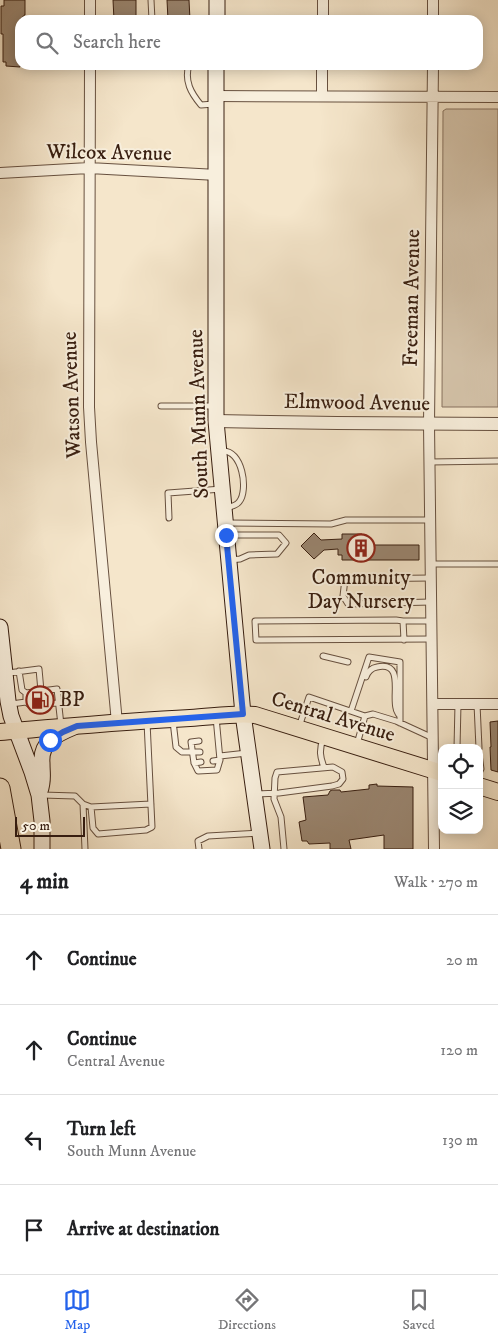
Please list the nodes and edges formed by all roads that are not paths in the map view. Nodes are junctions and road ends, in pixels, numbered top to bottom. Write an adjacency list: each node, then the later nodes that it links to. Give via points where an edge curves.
1 (90, 0): 6 (street)
2 (151, 0): 7 (lane)
3 (217, 0): 8 (main road)
4 (323, 0): 9 (street)
5 (433, 0): 10 (street)
6 (90, 15)
7 (152, 15)
8 (217, 15)
9 (323, 15)
10 (433, 15)
11 (90, 70): 20 (street, Watson Avenue)
12 (188, 70): 19 (lane, via 188,83 201,105)
13 (216, 70): 19 (main road, South Munn Avenue)
14 (322, 70): 16 (street)
15 (433, 70): 17 (street, Freeman Avenue)
16 (322, 96): 17 (street); 19 (street)
17 (433, 96): 18 (street); 25 (street, Freeman Avenue)
18 (498, 97)
19 (216, 100): 22 (main road, South Munn Avenue)
20 (89, 168): 21 (street, Wilcox Avenue); 22 (street, Wilcox Avenue); 64 (street, Watson Avenue, via 90,442)
21 (0, 172)
22 (216, 175): 24 (main road, South Munn Avenue)
23 (160, 406): 24 (lane)
24 (216, 414): 25 (street, Elmwood Avenue); 27 (main road, South Munn Avenue)
25 (429, 424): 26 (street, Elmwood Avenue); 29 (street, Freeman Avenue)
26 (498, 424)
27 (219, 451): 30 (main road, South Munn Avenue); 31 (lane, via 225,450 234,456 241,468 242,497 239,503)
28 (498, 461): 29 (lane)
29 (430, 462): 33 (street, Freeman Avenue)
30 (222, 488): 31 (main road, South Munn Avenue); 32 (lane, via 168,493)
31 (230, 506): 34 (main road, South Munn Avenue)
32 (169, 518)
33 (431, 520): 34 (lane, via 346,520 331,524); 36 (street, Freeman Avenue)
34 (226, 529): 35 (main road, South Munn Avenue); 35 (lane, via 279,535 286,543 277,554 248,555)
35 (229, 560): 58 (main road, South Munn Avenue)
36 (431, 564): 37 (lane); 38 (street, Freeman Avenue)
37 (498, 564)
38 (431, 578): 39 (street, Freeman Avenue); 39 (lane, via 345,578 343,596 348,604)
39 (432, 602): 41 (street, Freeman Avenue)
40 (403, 621): 41 (lane); 44 (lane); 44 (lane, via 255,621 256,640)
41 (432, 621): 43 (street, Freeman Avenue)
42 (0, 627): 47 (main road)
43 (432, 639): 44 (lane); 53 (street, Freeman Avenue)
44 (404, 640)
45 (323, 656): 46 (lane)
46 (348, 662)
47 (12, 672): 48 (lane, via 39,669); 49 (lane); 52 (main road)
48 (41, 691): 49 (lane); 51 (lane, via 57,689)
49 (26, 693): 50 (lane)
50 (26, 702): 51 (lane, via 30,706); 52 (lane)
51 (58, 703): 65 (lane)
52 (8, 704): 67 (main road)
53 (433, 704): 54 (street); 69 (street, Freeman Avenue)
54 (458, 704): 55 (street); 73 (lane)
55 (477, 704): 56 (street); 74 (lane)
56 (498, 704)
57 (352, 708): 59 (lane); 62 (lane, via 358,701 367,672 386,666 395,677 396,708); 62 (lane, via 369,657 400,662); 66 (lane, via 309,697)
58 (243, 714): 60 (main road, Central Avenue); 66 (main road, Central Avenue); 79 (main road, South Munn Avenue)
59 (365, 716): 62 (lane, via 372,714); 75 (lane)
60 (216, 717): 61 (main road, Central Avenue); 70 (lane)
61 (172, 719): 63 (main road, Central Avenue); 77 (lane, via 176,747 182,752)
62 (400, 720): 69 (lane)
63 (147, 721): 64 (main road, Central Avenue); 93 (lane)
64 (117, 723): 65 (main road, Central Avenue)
65 (69, 727): 67 (main road, Central Avenue); 91 (main road, via 45,745 42,752 44,781)
66 (299, 728): 68 (main road, Central Avenue)
67 (6, 731): 91 (main road, via 29,764)
68 (324, 736): 75 (main road, Central Avenue); 84 (lane, via 320,758)
69 (433, 738): 85 (street, Freeman Avenue)
70 (218, 740): 71 (lane); 80 (lane)
71 (212, 741)
72 (199, 742): 77 (lane, via 191,742)
73 (457, 744)
74 (479, 744)
75 (356, 746): 85 (main road, Central Avenue)
76 (213, 751): 80 (lane)
77 (192, 752): 78 (lane); 83 (lane)
78 (200, 752)
79 (248, 753): 80 (lane); 90 (main road, South Munn Avenue)
80 (220, 755): 81 (lane); 83 (lane, via 217,770 198,772)
81 (213, 761)
82 (201, 762): 83 (lane)
83 (194, 763)
84 (324, 768): 89 (lane, via 277,772); 89 (lane, via 333,767 342,772 343,779 332,786)
85 (438, 772): 102 (street, Freeman Avenue)
86 (483, 787): 88 (main road)
87 (0, 788): 96 (highway)
88 (498, 792)
89 (274, 793): 90 (lane); 101 (lane, via 281,817)
90 (254, 794): 95 (main road, South Munn Avenue)
91 (39, 795): 92 (lane, via 75,796); 97 (main road)
92 (83, 804): 94 (lane); 98 (lane)
93 (151, 804): 94 (lane); 94 (lane, via 152,827 98,834 93,828)
94 (91, 807)
95 (260, 833): 99 (lane, via 208,836 198,841); 100 (main road, South Munn Avenue)
96 (11, 849)
97 (42, 849)
98 (85, 849)
99 (198, 849)
100 (262, 849)
101 (284, 849)
102 (434, 849)

